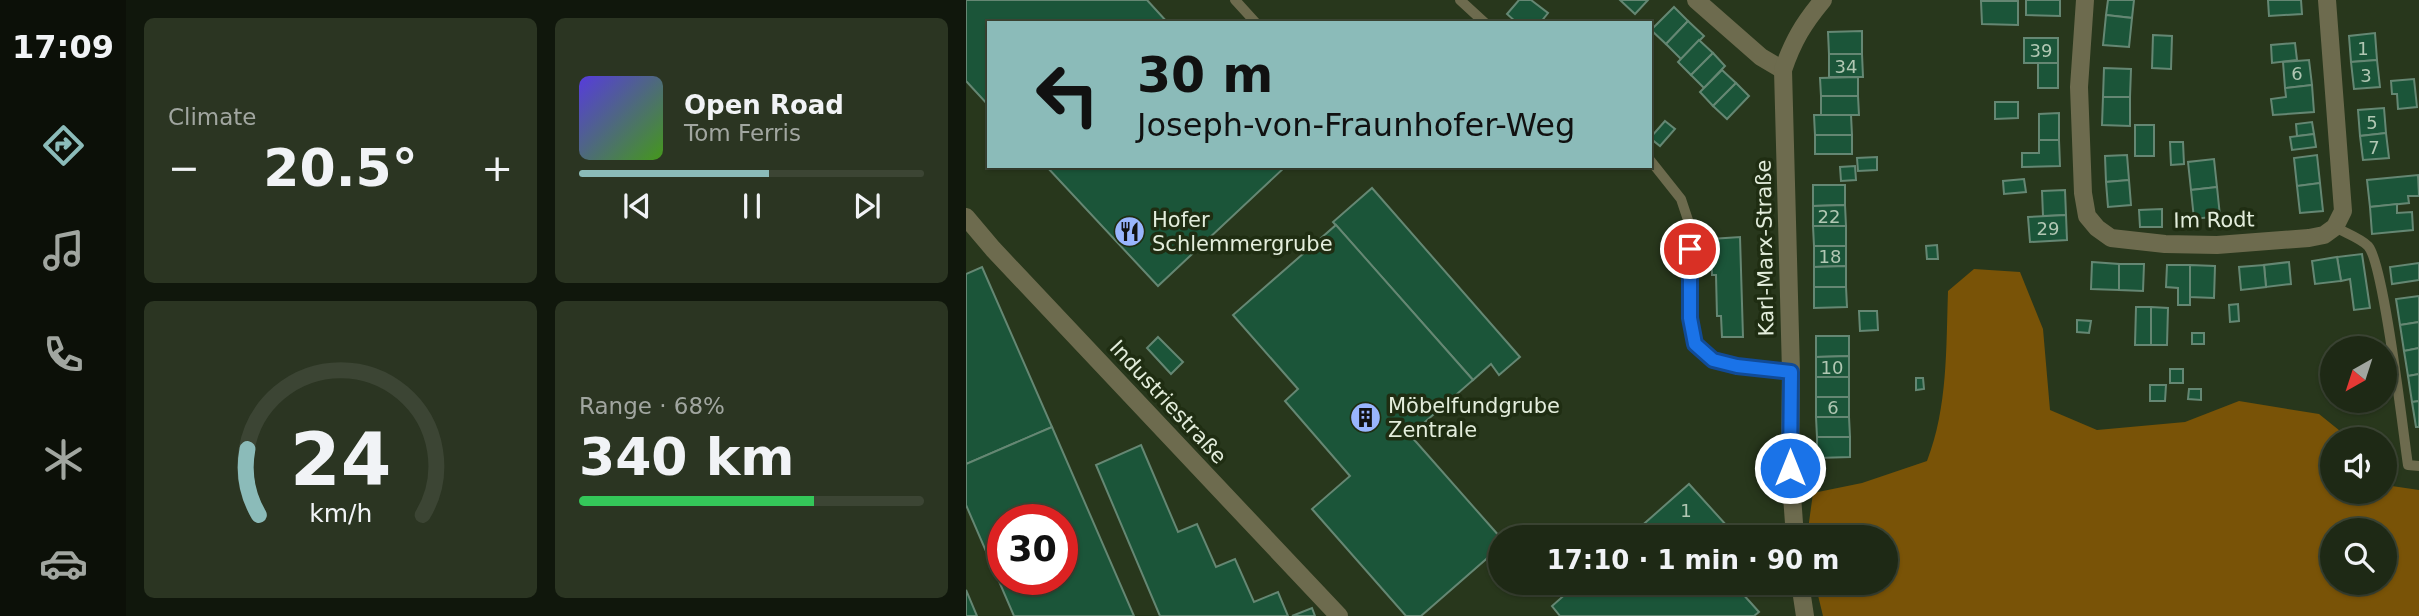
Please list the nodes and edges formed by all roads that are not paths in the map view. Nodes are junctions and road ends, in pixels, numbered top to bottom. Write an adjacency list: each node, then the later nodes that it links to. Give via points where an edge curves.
1 (1235, 0): 7 (lane)
2 (1460, 0): 8 (lane)
3 (1696, 0): 9 (street, via 1761,57)
4 (1823, 0): 9 (street, via 1804,23)
5 (2085, 0): 12 (street, Im Rodt, via 2080,87 2083,193 2087,216 2097,228 2111,238 2217,245 2309,238)
6 (2327, 0): 12 (street, via 2343,211)
7 (1253, 21)
8 (1483, 21)
9 (1783, 70): 13 (street, Karl-Marx-Straße)
10 (1652, 163): 13 (lane, via 1681,199 1690,226 1690,318 1695,344 1713,360)
11 (966, 217): 17 (street, Industriestraße)
12 (2335, 228): 14 (lane, via 2368,246 2374,257 2408,465)
13 (1791, 372): 15 (street, Karl-Marx-Straße)
14 (2419, 466)
15 (1794, 525)
16 (1802, 595): 18 (street)
17 (1339, 616)
18 (1805, 616)

